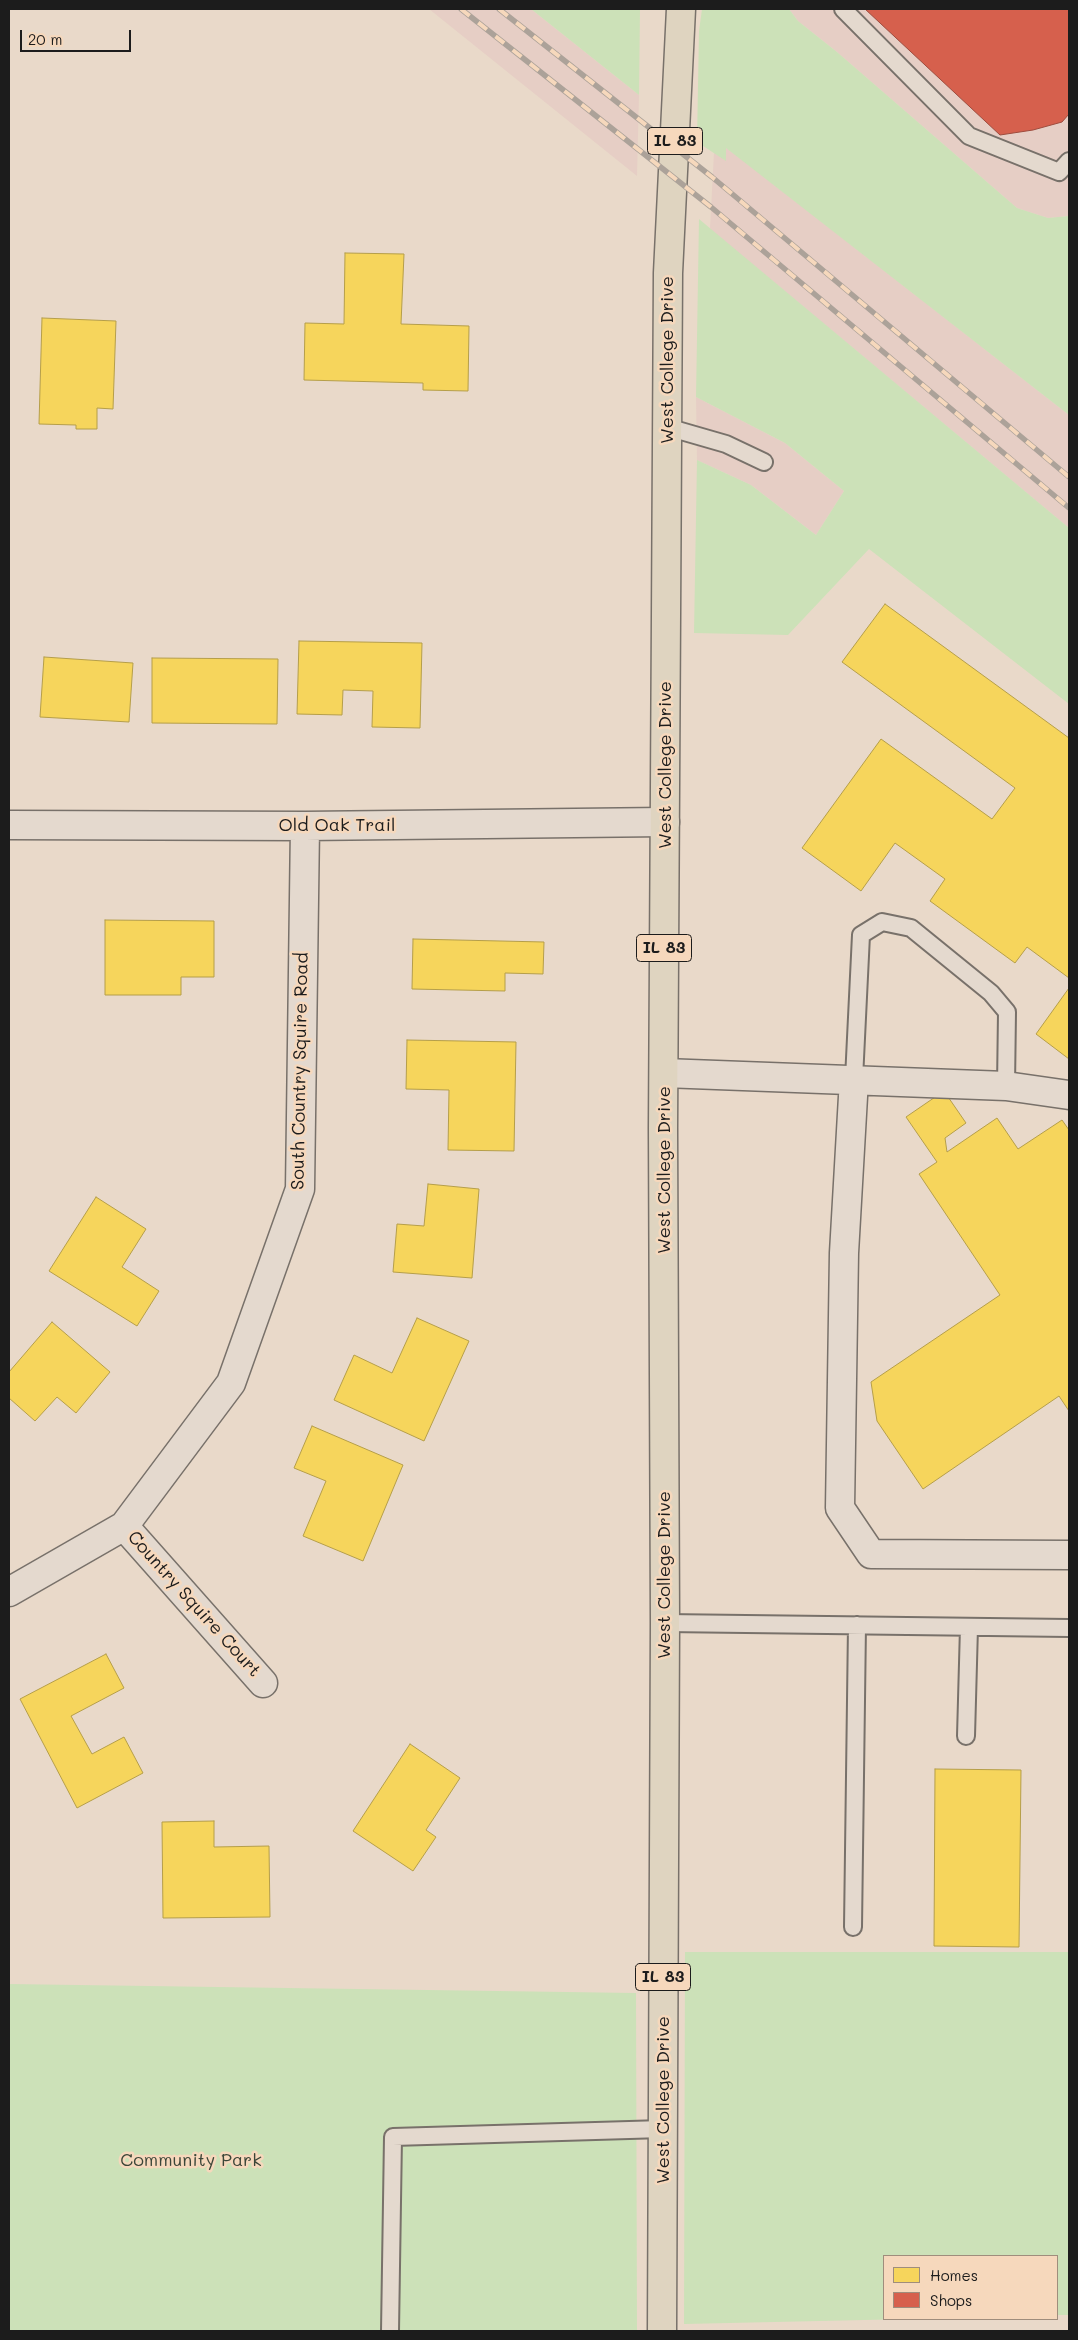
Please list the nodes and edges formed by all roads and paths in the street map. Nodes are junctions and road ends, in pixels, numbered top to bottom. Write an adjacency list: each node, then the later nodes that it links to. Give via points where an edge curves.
1 (680, 9): 4 (main road, West College Drive / IL 83, via 668,273)
2 (843, 9): 3 (lane, via 969,136 1059,172)
3 (1069, 161)
4 (667, 427): 5 (lane, via 726,444); 6 (main road, West College Drive / IL 83)
5 (764, 462)
6 (665, 822): 8 (street, Old Oak Trail); 9 (main road, West College Drive / IL 83)
7 (9, 826): 8 (street, Old Oak Trail)
8 (305, 826): 13 (street, South Country Squire Road, via 300,1189 231,1383)
9 (664, 1073): 10 (street); 16 (main road, West College Drive / IL 83)
10 (854, 1079): 11 (street); 11 (lane, via 861,935 882,922 912,928 990,993 1006,1012); 14 (street, via 844,1253 840,1508 870,1554)
11 (1006, 1086): 12 (street)
12 (1069, 1095)
13 (124, 1526): 15 (street, South Country Squire Road); 20 (street, Country Squire Court)
14 (1069, 1555)
15 (9, 1592)
16 (665, 1623): 17 (lane); 23 (main road, West College Drive / IL 83)
17 (857, 1626): 18 (lane); 22 (lane)
18 (969, 1627): 19 (lane); 21 (lane)
19 (1069, 1628)
20 (264, 1683)
21 (966, 1736)
22 (853, 1927)
23 (662, 2129): 24 (lane, via 393,2137); 25 (main road, West College Drive / IL 83)
24 (390, 2331)
25 (662, 2331)

